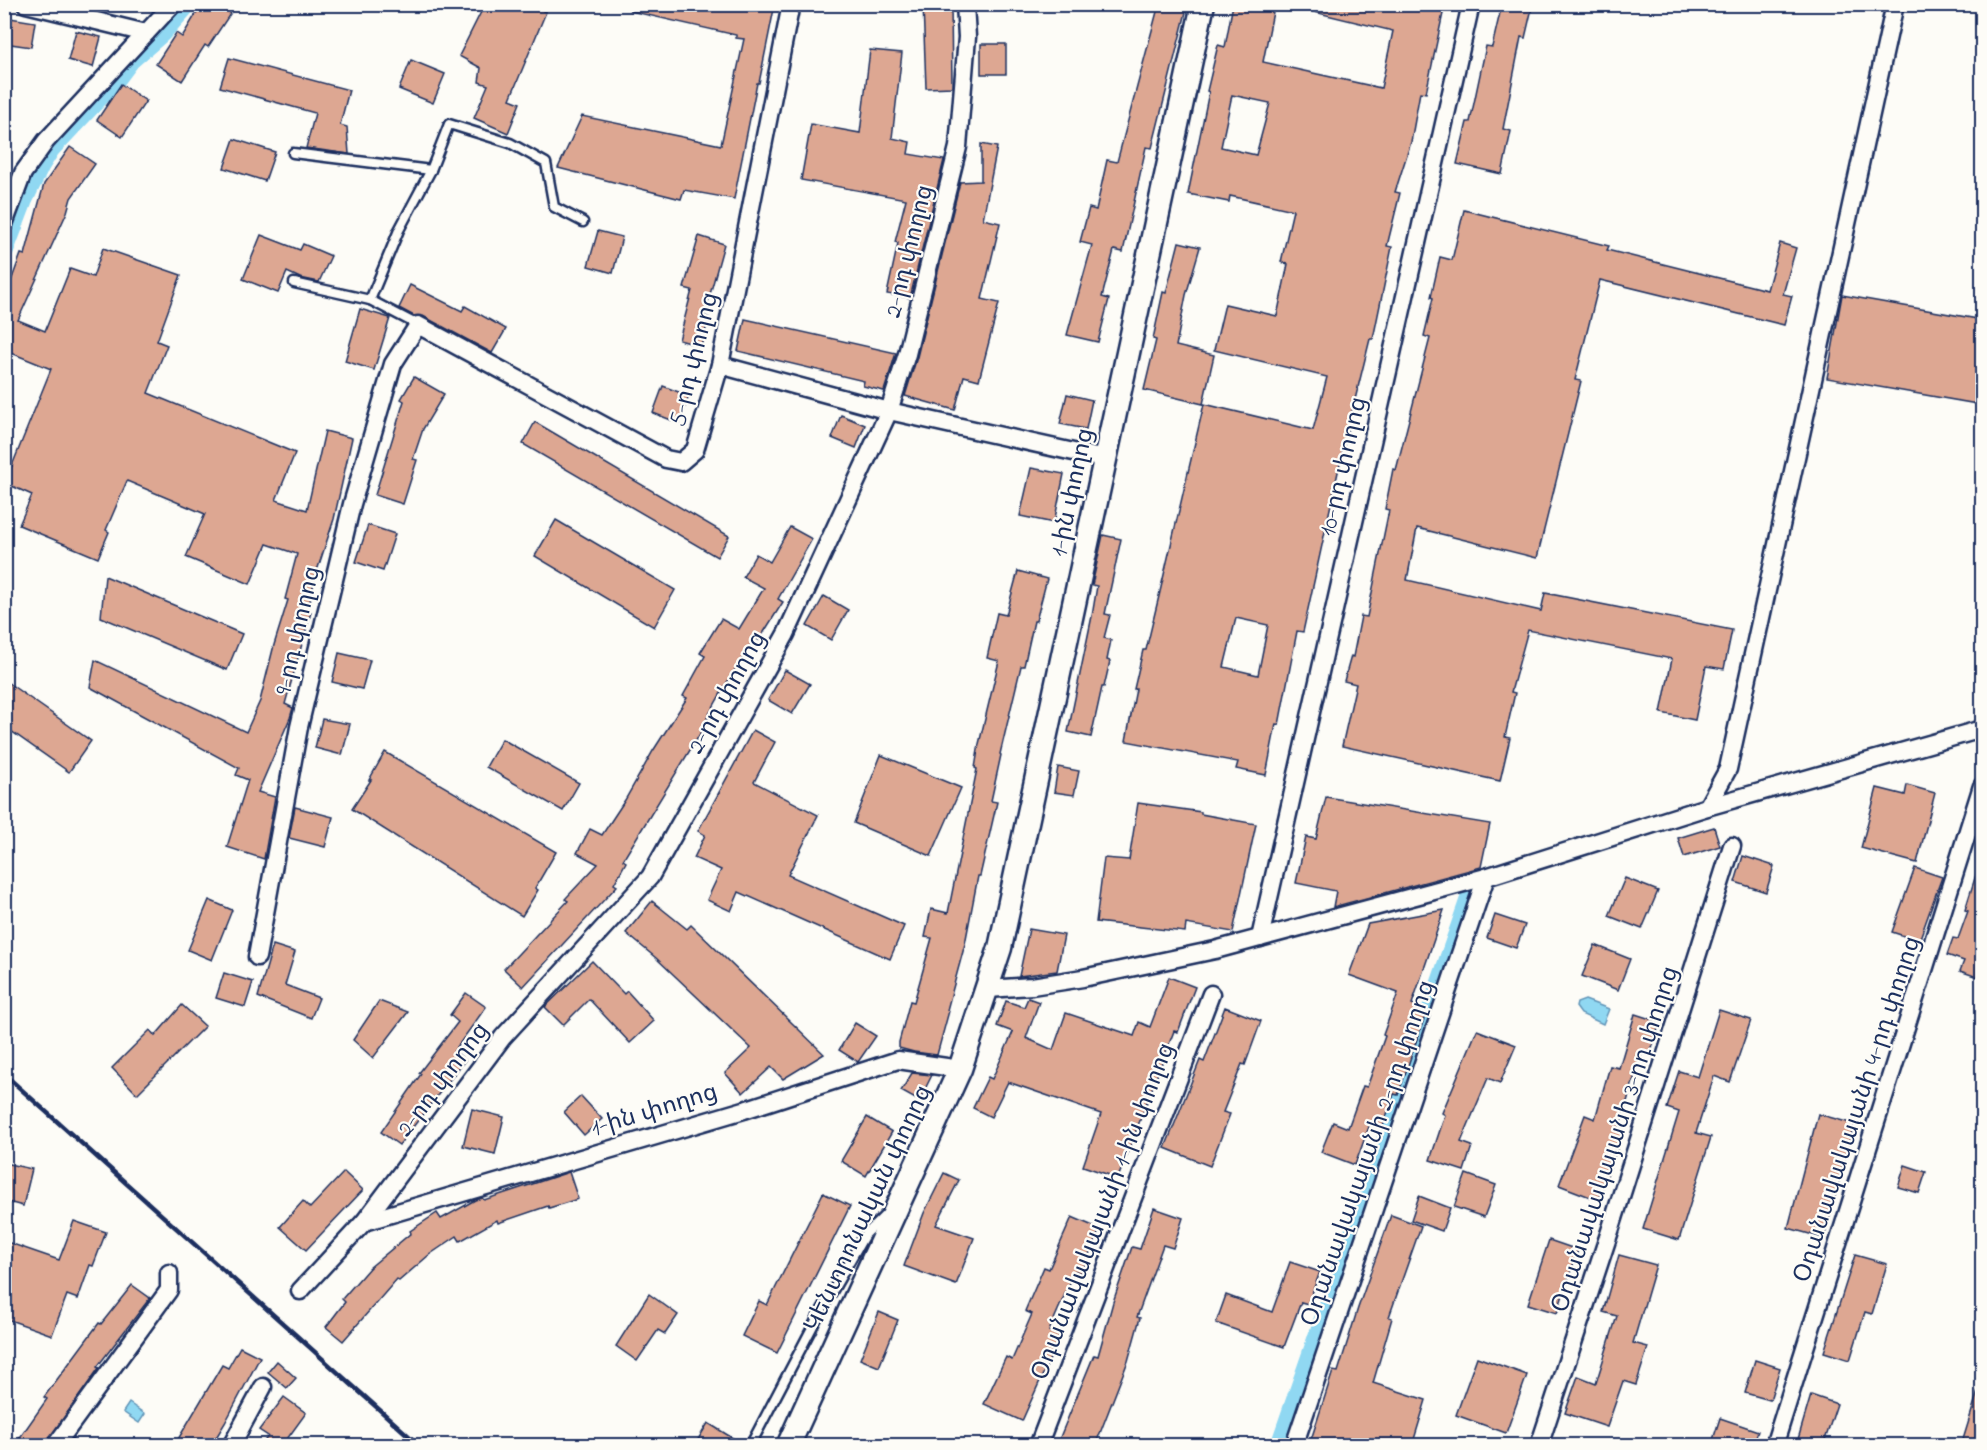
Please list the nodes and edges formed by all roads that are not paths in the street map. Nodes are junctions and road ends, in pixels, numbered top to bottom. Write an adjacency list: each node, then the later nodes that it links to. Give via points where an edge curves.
1 (26, 4): 8 (street)
2 (173, 4): 8 (street)
3 (791, 4): 16 (street, 5-րդ փողոց)
4 (965, 4): 17 (street, 2-րդ փողոց, via 967,37 958,147 907,354)
5 (1203, 4): 18 (main road, 1-ին փողոց)
6 (1471, 4): 24 (street, 10-րդ փողոց)
7 (1895, 4): 21 (street, via 1728,769)
8 (146, 33): 12 (street, via 46,141 23,173)
9 (294, 153): 10 (lane)
10 (431, 170): 11 (lane, via 449,124 510,143 546,163 554,207); 14 (lane, via 399,230)
11 (583, 222)
12 (4, 224)
13 (294, 283): 14 (lane)
14 (370, 300): 15 (lane)
15 (418, 325): 16 (street, 5-րդ փողոց, via 666,459 681,462 695,450); 25 (street, 9-րդ փողոց, via 393,364 352,504 299,728)
16 (720, 365): 17 (street)
17 (889, 411): 18 (street); 30 (street, 2-րդ փողոց, via 786,634 650,877 503,1037)
18 (1106, 459): 26 (main road, 1-ին փողոց)
19 (1983, 729): 21 (street)
20 (1983, 786): 41 (street, Օդանավակայանի 4-րդ փողոց)
21 (1707, 807): 23 (street)
22 (1732, 846): 40 (street, Օդանավակայանի 3-րդ փողոց)
23 (1486, 877): 24 (street); 39 (street, Օդանավակայանի 2-րդ փողոց)
24 (1260, 938): 26 (street, via 1083,978)
25 (257, 957)
26 (988, 989): 28 (main road, Կենտրոնական փողոց)
27 (1211, 994): 38 (street, Օդանավակայանի 1-ին փողոց)
28 (960, 1069): 29 (main road, Կենտրոնական փողոց); 30 (street, 1-ին փողոց, via 898,1060 744,1110)
29 (900, 1200): 36 (lane, via 864,1236); 37 (main road, Կենտրոնական փողոց)
30 (364, 1222): 32 (street, 2-րդ փողոց)
31 (169, 1273): 34 (street, via 169,1290)
32 (300, 1291)
33 (263, 1388): 35 (street)
34 (55, 1446)
35 (231, 1446)
36 (750, 1446)
37 (788, 1446)
38 (1038, 1446)
39 (1294, 1446)
40 (1539, 1446)
41 (1774, 1446)

